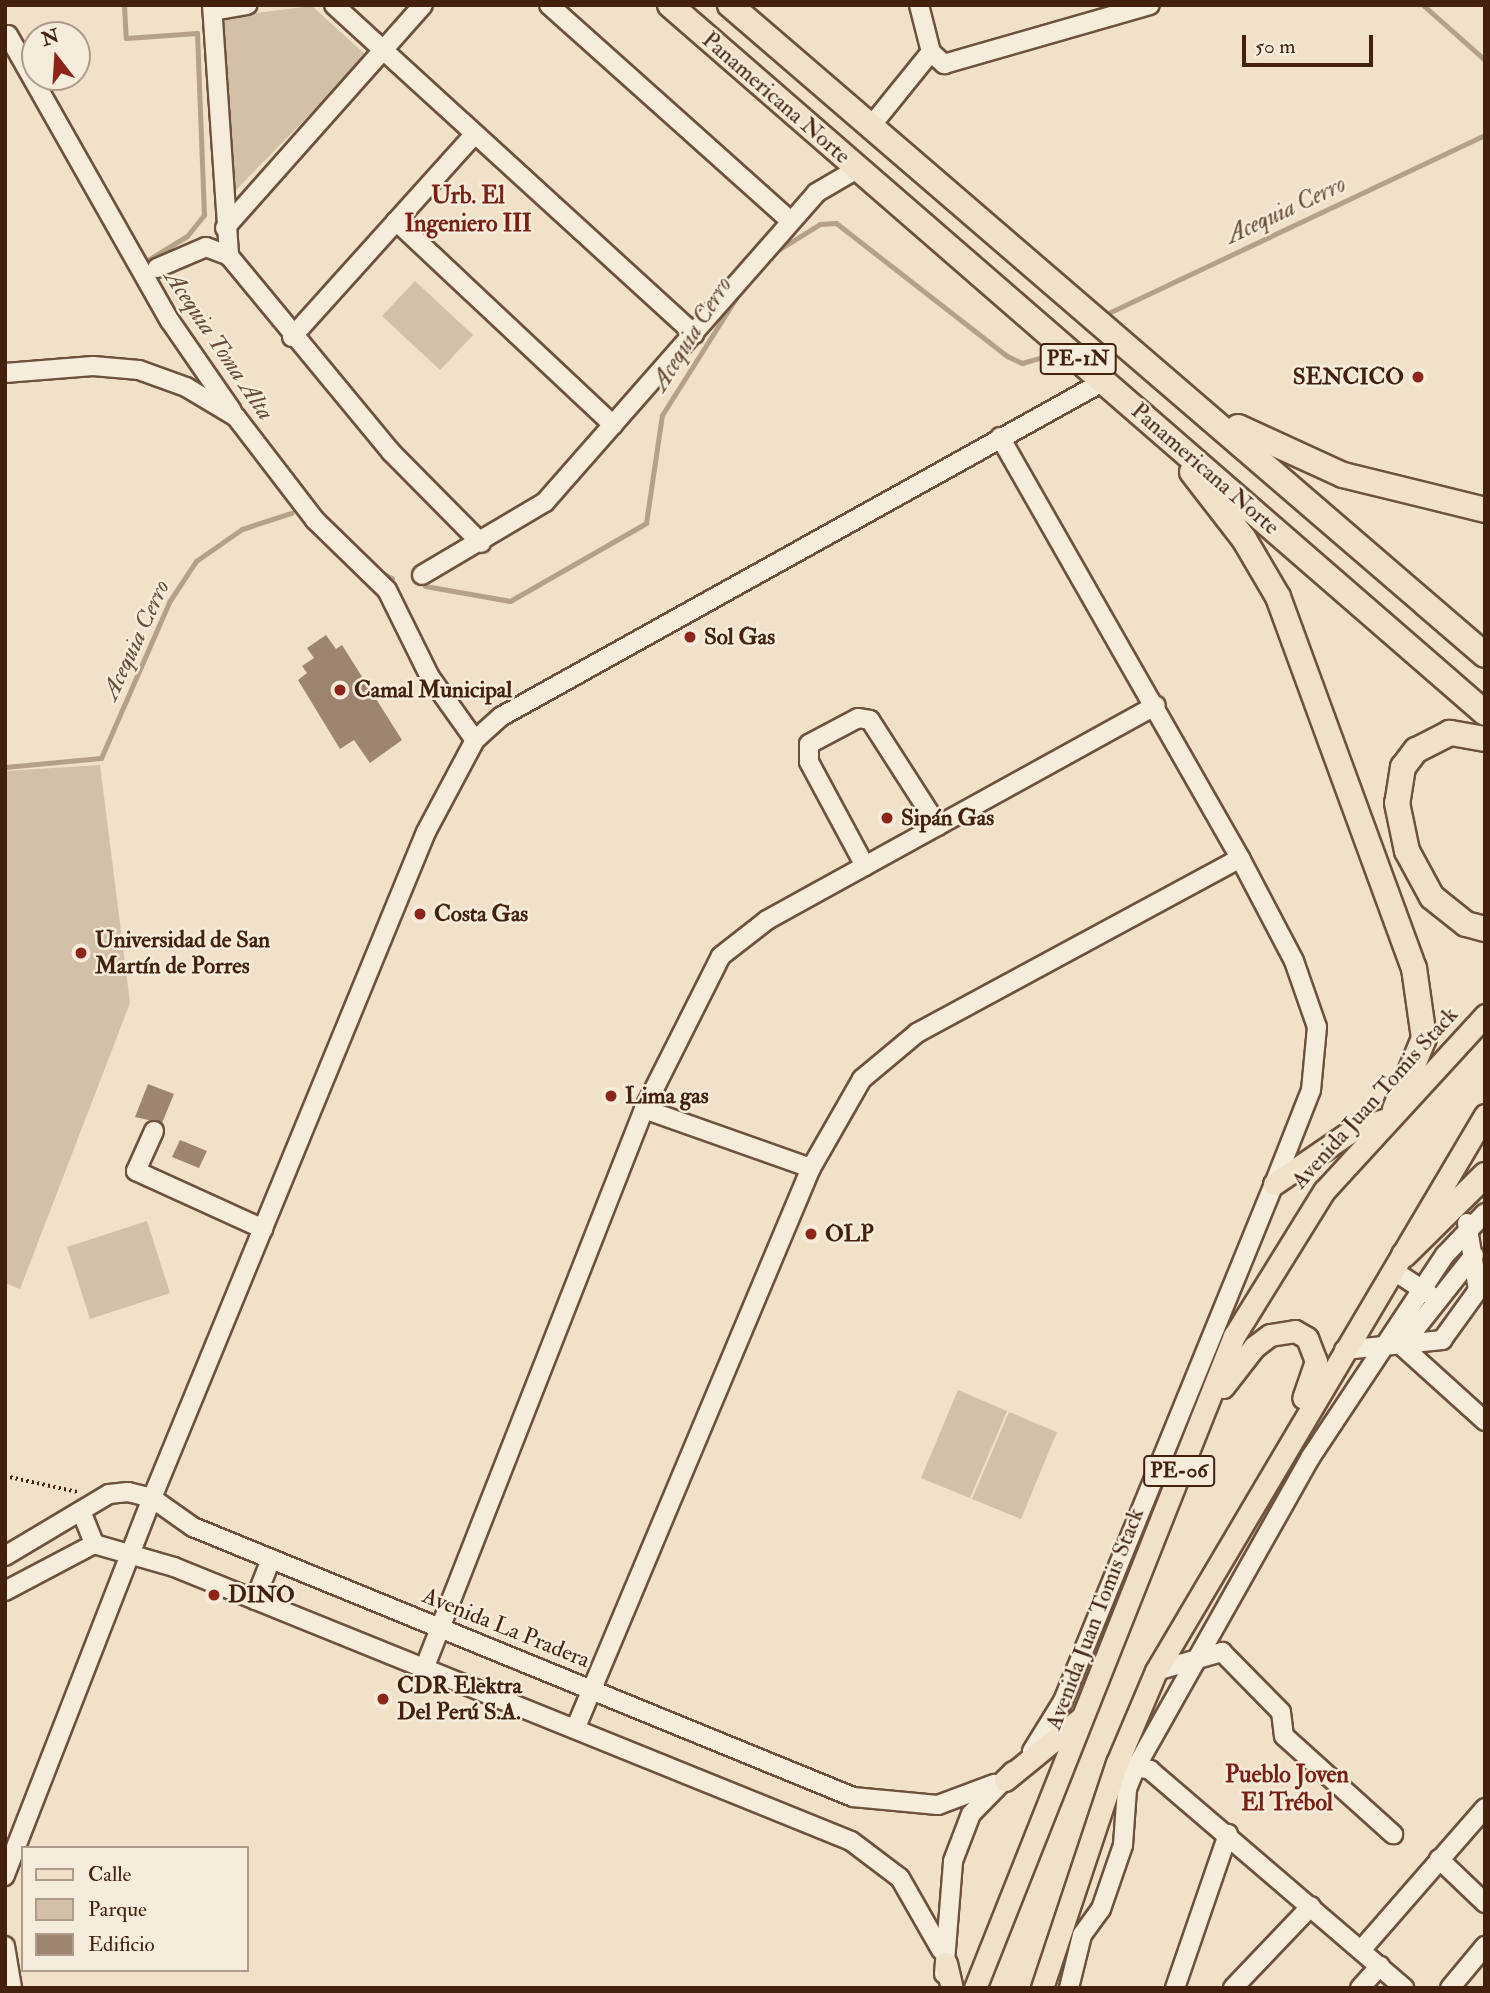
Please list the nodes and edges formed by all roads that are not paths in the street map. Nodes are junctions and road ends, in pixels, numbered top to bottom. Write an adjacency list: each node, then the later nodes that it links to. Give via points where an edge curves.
1 (247, 5): 9 (street)
2 (334, 5): 11 (street)
3 (423, 5): 11 (street)
4 (549, 5): 17 (street)
5 (670, 5): 15 (highway, Panamericana Norte / PE-1N)
6 (730, 5): 13 (highway, Panamericana Norte / PE-1N)
7 (919, 5): 12 (street)
8 (1150, 5): 12 (street, via 944,64)
9 (213, 8): 18 (street)
10 (8, 36): 26 (street, via 170,321)
11 (383, 51): 14 (street); 18 (street)
12 (931, 52): 13 (street)
13 (871, 126): 25 (highway, Panamericana Norte / PE-1N)
14 (475, 134): 16 (street); 21 (street)
15 (858, 169): 17 (street, via 816,193); 24 (highway, Panamericana Norte / PE-1N)
16 (396, 221): 22 (street); 27 (street)
17 (791, 221): 21 (street)
18 (225, 229): 19 (street)
19 (229, 256): 20 (street, via 206,247); 22 (street)
20 (157, 268)
21 (694, 334): 27 (street)
22 (292, 338): 31 (street)
23 (5, 373): 26 (street, via 93,366 139,370 186,387)
24 (1104, 381): 28 (highway, Panamericana Norte / PE-1N); 29 (street)
25 (1194, 403): 30 (highway, via 1304,461); 33 (highway, Panamericana Norte / PE-1N)
26 (236, 417): 37 (street, via 315,520 387,590 430,677)
27 (613, 425): 31 (street, via 545,502)
28 (1155, 425): 35 (highway, Panamericana Norte / PE-1N); 44 (highway, via 1244,539 1278,597 1404,939 1420,993 1424,1038)
29 (1000, 437): 34 (street, Avenida Juan Tomis Stack); 37 (street, via 502,716)
30 (1485, 510)
31 (481, 543): 32 (street)
32 (422, 575)
33 (1485, 655)
34 (1156, 705): 38 (street); 39 (street, Avenida Juan Tomis Stack)
35 (1485, 713)
36 (1485, 739): 41 (highway, via 1451,733 1416,750 1403,766 1397,803 1407,851 1432,898 1466,924)
37 (475, 740): 52 (street, via 426,832)
38 (938, 826): 40 (street); 40 (street, via 870,720 858,718 809,744 809,762)
39 (1240, 858): 47 (street, via 909,1039 862,1079); 49 (street, Avenida Juan Tomis Stack, via 1294,961 1317,1027 1311,1090)
40 (865, 866): 43 (street, via 767,920 721,956)
41 (1485, 929)
42 (1485, 1015): 44 (main road, Avenida Juan Tomis Stack / PE-06)
43 (644, 1109): 47 (street); 72 (street)
44 (1391, 1114): 49 (main road, via 1353,1130); 62 (main road, Avenida Juan Tomis Stack / PE-06, via 1279,1255 1234,1336)
45 (1485, 1115): 55 (main road)
46 (154, 1131): 52 (street, via 136,1171)
47 (811, 1168): 76 (street)
48 (1485, 1175): 50 (highway)
49 (1274, 1184): 80 (street, Avenida Juan Tomis Stack, via 1063,1701 1030,1755)
50 (1461, 1195): 53 (street); 55 (highway)
51 (1485, 1213): 53 (street)
52 (263, 1229): 64 (street)
53 (1468, 1229): 54 (street); 57 (street)
54 (1474, 1255): 56 (street); 57 (street)
55 (1399, 1263): 57 (street); 60 (main road)
56 (1482, 1282): 58 (street, via 1442,1340)
57 (1429, 1294): 58 (street); 59 (street)
58 (1402, 1346): 59 (street); 61 (street)
59 (1383, 1349): 60 (street); 73 (street, via 1310,1458)
60 (1344, 1350): 63 (main road)
61 (1485, 1420)
62 (1189, 1443): 63 (main road, via 1254,1347 1270,1335 1295,1331 1307,1338 1316,1361); 77 (main road, Avenida Juan Tomis Stack / PE-06)
63 (1279, 1454): 75 (main road)
64 (152, 1497): 65 (street, via 109,1494); 67 (street); 69 (street, Avenida La Pradera, via 193,1527)
65 (81, 1511): 66 (street); 68 (street)
66 (94, 1544): 67 (street); 70 (street)
67 (134, 1552): 71 (street); 85 (street)
68 (5, 1556)
69 (271, 1559): 71 (street); 72 (street, Avenida La Pradera)
70 (5, 1591)
71 (256, 1600): 74 (street)
72 (441, 1627): 74 (street); 76 (street, Avenida La Pradera)
73 (1195, 1660): 75 (street); 79 (street); 83 (street, via 1222,1652 1281,1712 1284,1736)
74 (424, 1669): 78 (street)
75 (1156, 1671): 79 (main road)
76 (594, 1691): 78 (street); 80 (street, Avenida La Pradera, via 882,1804 938,1805)
77 (1090, 1709): 80 (main road, PE-06); 98 (main road, Avenida Juan Tomis Stack / PE-06)
78 (576, 1727): 91 (street, via 816,1825 876,1857 918,1900)
79 (1126, 1765): 82 (street, via 1150,1770); 93 (main road); 94 (street, via 1123,1845 1101,1909 1082,1934)
80 (1005, 1780): 91 (street, Avenida Juan Tomis Stack, via 971,1814 953,1861)
81 (1485, 1808): 84 (street)
82 (1228, 1833): 87 (street); 99 (street)
83 (1393, 1834)
84 (1439, 1859): 86 (street); 90 (street)
85 (5, 1876)
86 (1485, 1903)
87 (1311, 1906): 90 (street); 100 (street)
88 (5, 1946): 95 (street)
89 (1485, 1946): 103 (street)
90 (1362, 1949): 92 (street)
91 (946, 1963): 96 (street, Avenida Juan Tomis Stack); 97 (main road)
92 (1380, 1966): 101 (street); 102 (street)
93 (1045, 1979): 94 (street)
94 (1074, 1985)
95 (12, 1988)
96 (941, 1988)
97 (952, 1988)
98 (975, 1988)
99 (1175, 1988)
100 (1233, 1988)
101 (1360, 1988)
102 (1404, 1988)
103 (1450, 1988)

